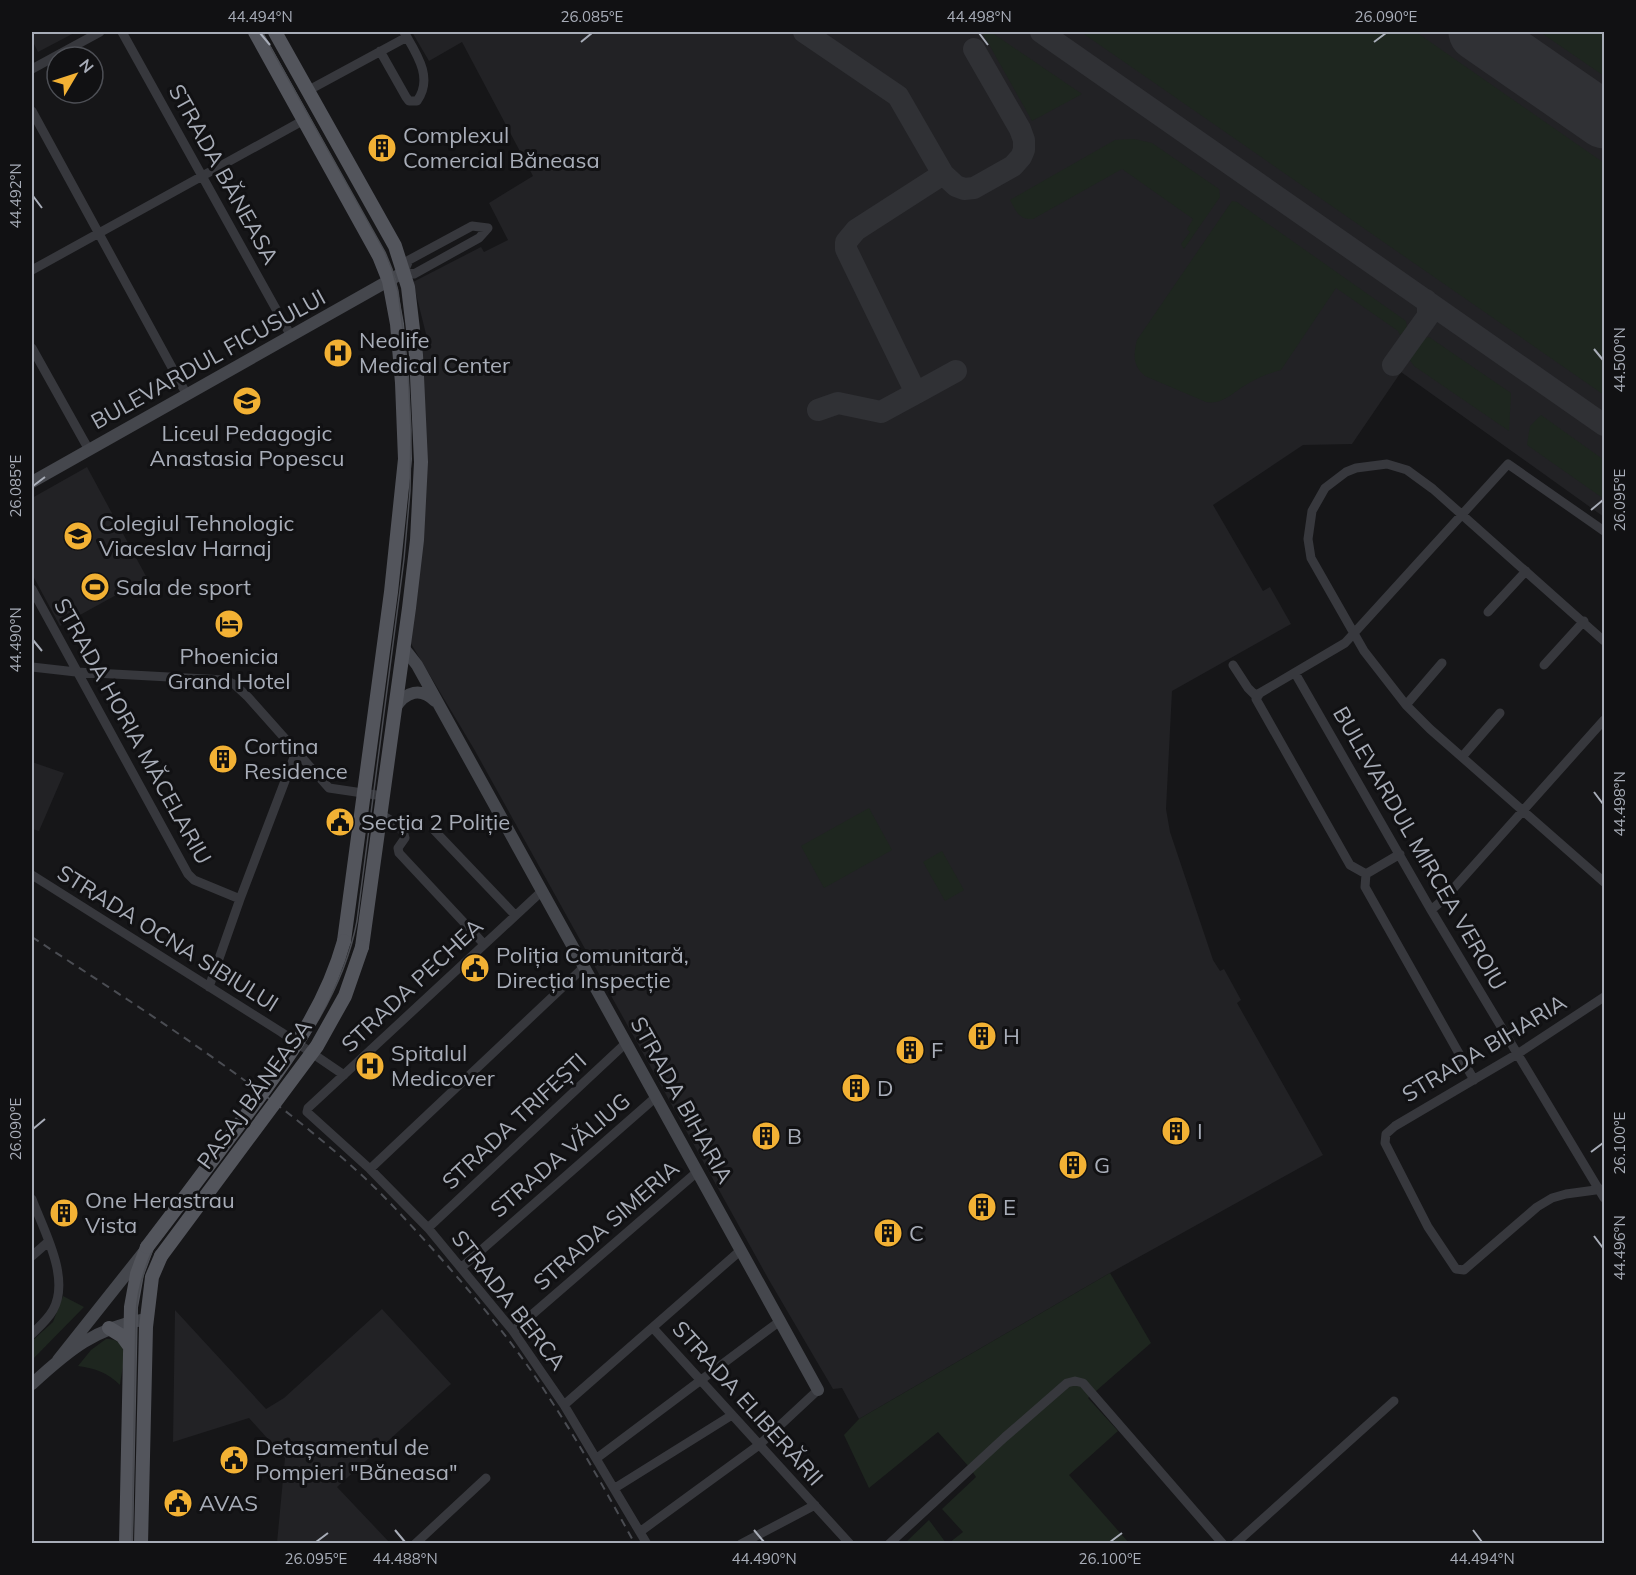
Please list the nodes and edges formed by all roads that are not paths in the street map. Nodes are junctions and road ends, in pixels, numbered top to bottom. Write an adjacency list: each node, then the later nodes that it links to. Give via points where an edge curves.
1 (100, 32): 7 (street)
2 (122, 32): 11 (street, STRADA BĂNEASA)
3 (255, 32): 10 (main road, PASAJ BĂNEASA)
4 (275, 32): 8 (main road, PASAJ BĂNEASA)
5 (406, 34): 6 (street); 6 (street, via 424,72 423,91 417,101 406,97)
6 (381, 51): 8 (street)
7 (32, 69)
8 (309, 90): 14 (main road, PASAJ BĂNEASA, via 395,246)
9 (32, 111): 12 (street)
10 (304, 120): 11 (street); 15 (main road, PASAJ BĂNEASA)
11 (202, 176): 12 (street); 16 (street, STRADA BĂNEASA)
12 (99, 233): 13 (street); 18 (street)
13 (32, 270)
14 (404, 272): 14 (street, BULEVARDUL FICUSULUI, via 414,274 479,238 488,228 472,226 408,260); 15 (street, BULEVARDUL FICUSULUI); 29 (main road, PASAJ BĂNEASA, via 416,356 421,462 417,540)
15 (389, 281): 16 (street, BULEVARDUL FICUSULUI); 44 (main road, PASAJ BĂNEASA, via 399,350 405,459)
16 (291, 336): 18 (street, BULEVARDUL FICUSULUI)
17 (32, 348): 19 (street)
18 (187, 395): 19 (street, BULEVARDUL FICUSULUI)
19 (89, 450): 20 (street, BULEVARDUL FICUSULUI)
20 (32, 482)
21 (1462, 515): 22 (street, via 1508,464); 23 (street); 27 (street); 27 (street, via 1418,476 1387,464 1356,468 1325,488 1309,523 1311,558)
22 (1605, 531)
23 (1526, 571): 25 (street); 26 (street)
24 (32, 589): 34 (street, STRADA HORIA MĂCELARIU)
25 (1488, 612)
26 (1584, 621): 28 (street); 32 (street)
27 (1354, 633): 35 (street, via 1345,644); 38 (street, via 1377,670)
28 (1605, 641)
29 (403, 647): 37 (street, STRADA BIHARIA); 39 (main road, PASAJ BĂNEASA)
30 (1442, 663): 38 (street)
31 (1233, 665): 36 (street, via 1251,693)
32 (1544, 665)
33 (32, 667): 34 (street)
34 (76, 672): 42 (street, via 225,680 248,697); 54 (street, STRADA HORIA MĂCELARIU, via 188,874)
35 (1295, 673): 36 (street); 49 (street, BULEVARDUL MIRCEA VEROIU)
36 (1260, 693): 50 (street, via 1256,699 1350,865)
37 (438, 704): 39 (street, via 418,692 404,697); 53 (street, STRADA BIHARIA)
38 (1406, 705): 43 (street)
39 (395, 708): 45 (main road, PASAJ BĂNEASA)
40 (1500, 713): 43 (street)
41 (1605, 720): 46 (street)
42 (296, 752): 44 (street, via 329,788); 54 (street)
43 (1462, 757): 46 (street)
44 (364, 794): 45 (street); 73 (main road, PASAJ BĂNEASA, bridge, via 344,941 329,985 302,1036)
45 (382, 796): 47 (main road, PASAJ BĂNEASA)
46 (1524, 810): 52 (street); 55 (street)
47 (380, 814): 57 (street, via 404,833 399,853); 77 (main road, PASAJ BĂNEASA, bridge, via 362,947 345,996 321,1040 161,1256 152,1277)
48 (433, 829): 56 (street)
49 (1400, 854): 50 (street); 55 (street, BULEVARDUL MIRCEA VEROIU)
50 (1366, 874): 64 (street, via 1365,887)
51 (32, 875): 59 (street, STRADA OCNA SIBIULUI)
52 (1605, 882)
53 (542, 891): 56 (street, STRADA PECHEA); 58 (street, STRADA BIHARIA)
54 (240, 899): 59 (street)
55 (1431, 910): 62 (street, BULEVARDUL MIRCEA VEROIU)
56 (515, 915): 57 (street, STRADA PECHEA)
57 (484, 945): 63 (street, STRADA PECHEA)
58 (584, 967): 61 (street, STRADA BIHARIA); 67 (street)
59 (209, 987): 63 (street, STRADA OCNA SIBIULUI)
60 (1605, 997): 62 (street, STRADA BIHARIA)
61 (626, 1042): 65 (street, STRADA BIHARIA); 71 (street, STRADA TRIFEȘTI)
62 (1519, 1053): 64 (street, STRADA BIHARIA); 69 (street, BULEVARDUL MIRCEA VEROIU)
63 (344, 1075): 66 (street, STRADA PECHEA)
64 (1474, 1080): 69 (street, STRADA BIHARIA, via 1386,1134 1386,1148 1428,1227 1456,1269 1464,1270 1552,1198)
65 (656, 1097): 68 (street, STRADA BIHARIA); 76 (street, STRADA VĂLIUG)
66 (308, 1108): 67 (street, STRADA BERCA, via 310,1115)
67 (370, 1169): 71 (street, STRADA BERCA)
68 (697, 1172): 74 (street, STRADA BIHARIA); 82 (street, STRADA SIMERIA)
69 (1603, 1192)
70 (32, 1199): 72 (street)
71 (428, 1228): 76 (street, STRADA BERCA)
72 (48, 1242): 75 (street); 83 (street, via 58,1274 58,1296 46,1320)
73 (147, 1247): 79 (main road, PASAJ BĂNEASA, via 135,1281); 85 (street)
74 (741, 1250): 78 (street, STRADA BIHARIA); 81 (street)
75 (32, 1256)
76 (462, 1267): 82 (street, STRADA BERCA)
77 (146, 1319): 79 (street); 100 (main road, PASAJ BĂNEASA)
78 (780, 1321): 86 (street); 88 (street, STRADA BIHARIA)
79 (131, 1322): 80 (street); 84 (main road, PASAJ BĂNEASA)
80 (109, 1328): 84 (main road); 85 (street)
81 (653, 1328): 86 (street, STRADA ELIBERĂRII); 90 (street)
82 (513, 1331): 90 (street, STRADA BERCA)
83 (32, 1334)
84 (130, 1347): 99 (main road, PASAJ BĂNEASA)
85 (58, 1360): 87 (street)
86 (701, 1382): 91 (street, STRADA ELIBERĂRII); 93 (street)
87 (32, 1384)
88 (818, 1390): 92 (street)
89 (1394, 1401): 106 (street)
90 (564, 1405): 93 (street, STRADA BERCA)
91 (732, 1415): 92 (street, STRADA ELIBERĂRII); 95 (street)
92 (759, 1445): 96 (street, STRADA ELIBERĂRII); 97 (street)
93 (597, 1458): 95 (street, STRADA BERCA)
94 (486, 1478): 101 (street)
95 (615, 1488): 97 (street, STRADA BERCA)
96 (815, 1505): 103 (street); 104 (street, STRADA ELIBERĂRII)
97 (640, 1531): 102 (street, STRADA BERCA)
98 (894, 1542): 105 (street, via 1056,1392 1075,1381 1083,1383)
99 (126, 1544)
100 (141, 1544)
101 (415, 1544)
102 (647, 1544)
103 (741, 1544)
104 (850, 1544)
105 (1223, 1544)
106 (1235, 1544)

